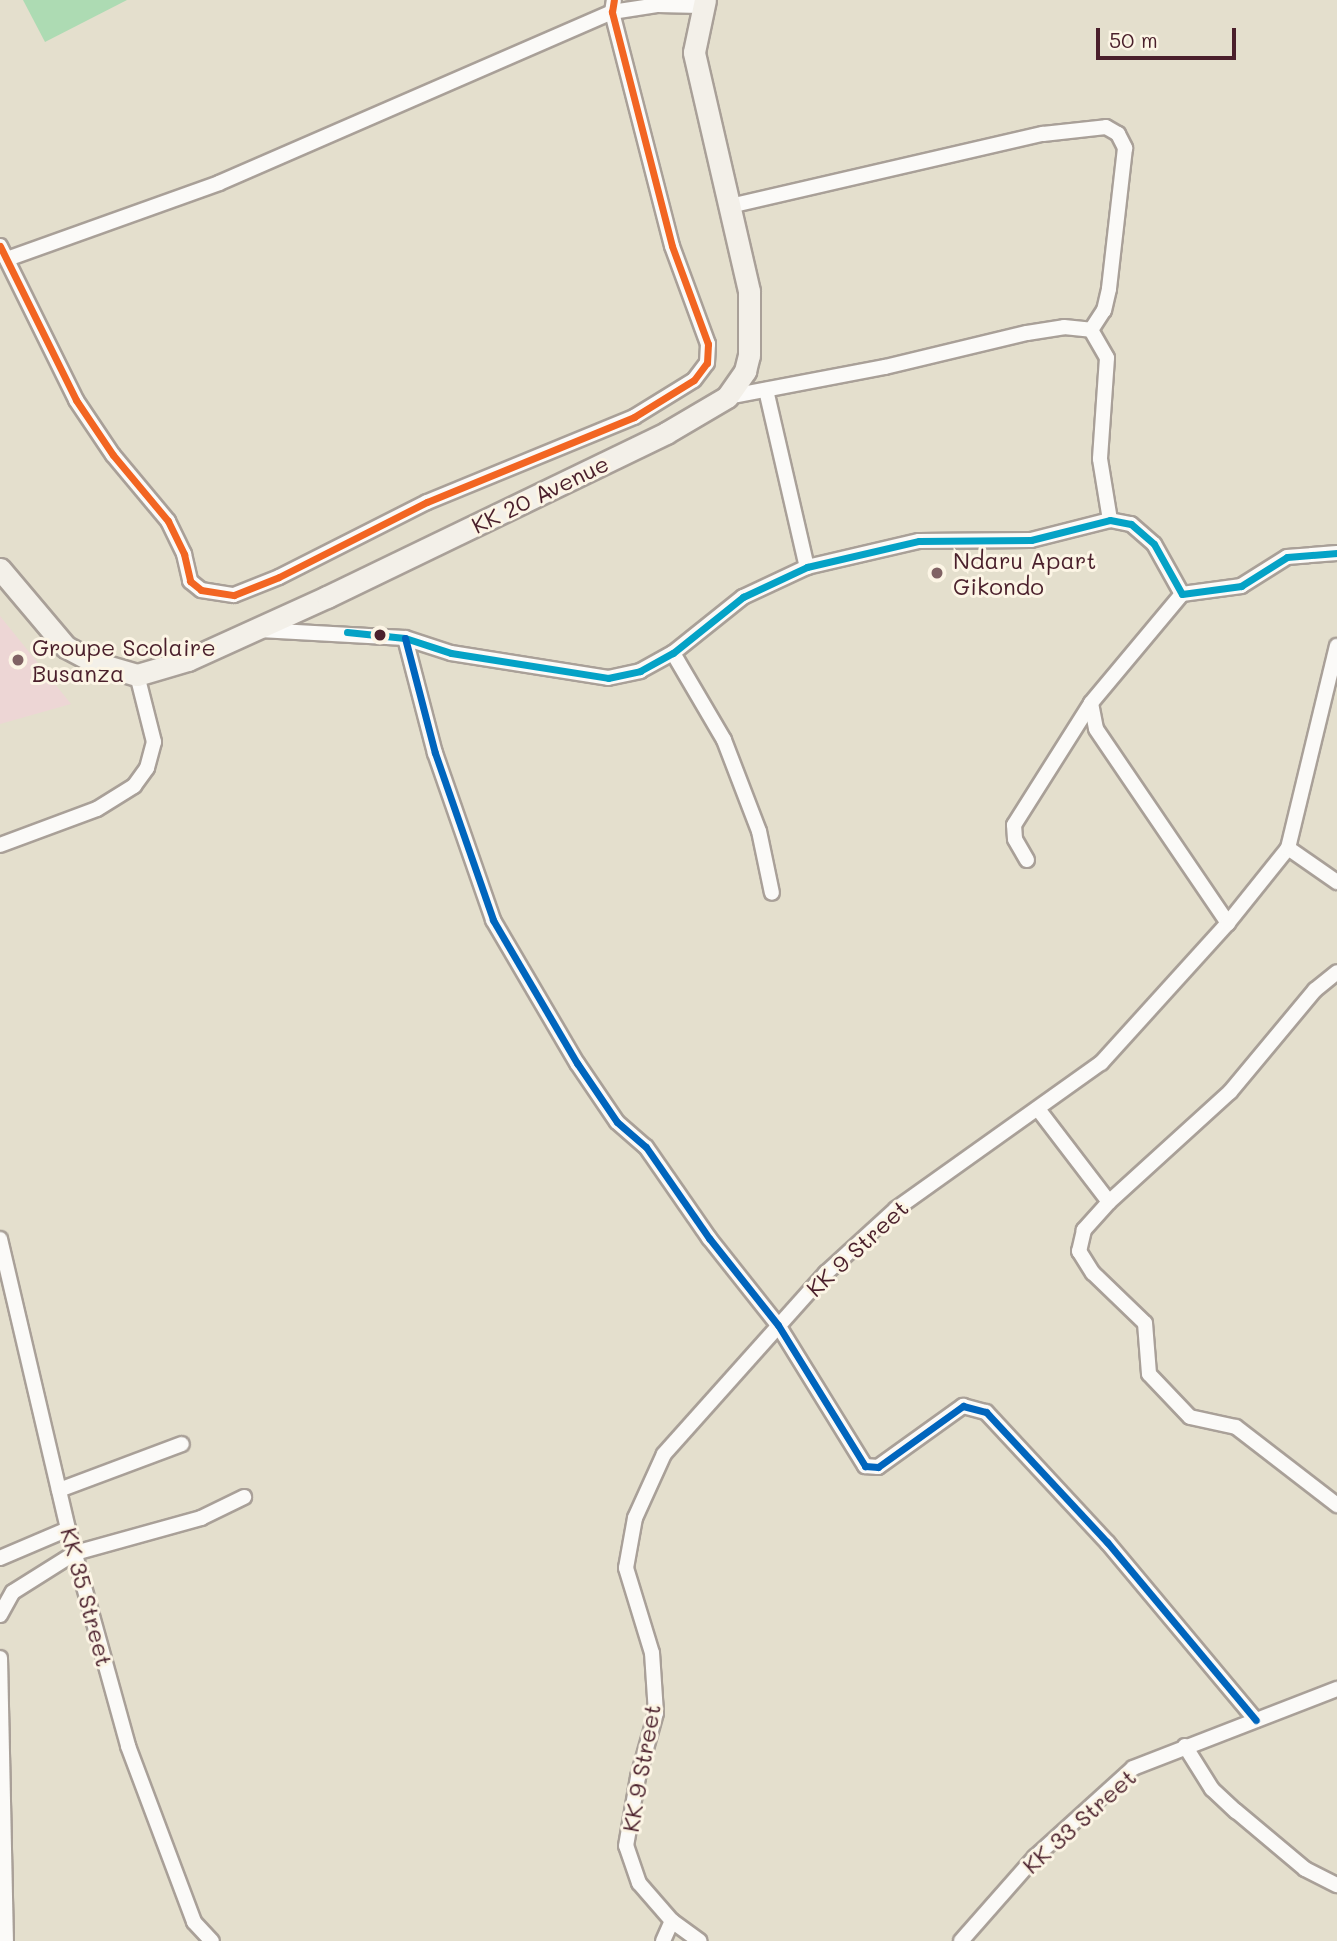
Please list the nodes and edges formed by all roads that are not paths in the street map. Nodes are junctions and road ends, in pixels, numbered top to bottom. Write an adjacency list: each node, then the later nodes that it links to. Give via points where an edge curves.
1 (703, 3): 2 (street); 3 (main road, KK 20 Avenue, via 694,52)
2 (613, 6): 4 (street, via 219,183); 4 (street, via 672,246 708,344 707,362 694,380 634,418 427,502 279,577 234,595 201,590 190,582 184,554 168,521 113,455 76,400)
3 (730, 206): 5 (street, via 1043,134 1112,129 1125,148 1109,289 1104,310); 7 (main road, KK 20 Avenue, via 749,291 751,338 745,371)
4 (4, 253)
5 (1091, 330): 6 (street, via 1064,327 1027,332 885,368); 8 (street, via 1107,358 1100,459)
6 (766, 390): 7 (street); 10 (street)
7 (727, 397): 13 (main road, KK 20 Avenue, via 666,433)
8 (1110, 520): 10 (street, via 1031,540 919,541); 12 (street, via 1143,532)
9 (1337, 553): 12 (street, via 1287,557 1241,586)
10 (807, 567): 16 (street, via 743,597)
11 (0, 569): 17 (main road, via 66,647 96,663)
12 (1182, 594): 18 (street)
13 (252, 630): 14 (street); 17 (main road, KK 20 Avenue, via 188,660)
14 (405, 638): 16 (street, via 451,653 608,678 640,671); 29 (street, via 435,753 493,920 617,1122 646,1147 709,1238)
15 (1337, 646): 20 (street, KK 9 Street)
16 (673, 653): 23 (street, via 724,740 759,831)
17 (137, 675): 19 (street, via 154,742 147,768 134,786 97,809)
18 (1091, 703): 21 (street, via 1014,825 1015,839); 24 (street, via 1096,729)
19 (0, 845)
20 (1288, 848): 22 (street); 24 (street, KK 9 Street)
21 (1027, 860)
22 (1337, 882)
23 (772, 893)
24 (1228, 923): 26 (street, KK 9 Street, via 1101,1063)
25 (1337, 972): 27 (street, via 1315,990 1230,1092)
26 (1038, 1109): 27 (street); 29 (street, KK 9 Street, via 896,1209)
27 (1109, 1202): 33 (street, via 1084,1230 1079,1251 1093,1273 1145,1323 1149,1374 1190,1417 1236,1427)
28 (0, 1239): 31 (street, KK 35 Street)
29 (778, 1325): 40 (street, via 864,1466 871,1469 963,1406 986,1412 1107,1542); 43 (street, KK 9 Street, via 664,1454 635,1518 626,1567 652,1653 656,1713 626,1846 639,1884)
30 (182, 1444): 31 (street)
31 (59, 1490): 34 (street, KK 35 Street)
32 (244, 1497): 35 (street, via 201,1518)
33 (1337, 1505)
34 (68, 1529): 35 (street, KK 35 Street); 36 (street)
35 (75, 1553): 37 (street, via 13,1592); 45 (street, KK 35 Street, via 128,1746 194,1922)
36 (0, 1559)
37 (0, 1615)
38 (0, 1658): 44 (street)
39 (1337, 1689): 40 (street, KK 33 Street)
40 (1256, 1720): 41 (street, KK 33 Street)
41 (1185, 1746): 42 (street, via 1213,1789 1236,1811 1305,1869); 48 (street, KK 33 Street, via 1133,1768 1035,1857)
42 (1337, 1885)
43 (672, 1921): 46 (street); 47 (street, KK 9 Street)
44 (6, 1941)
45 (212, 1941)
46 (663, 1941)
47 (700, 1941)
48 (961, 1941)

